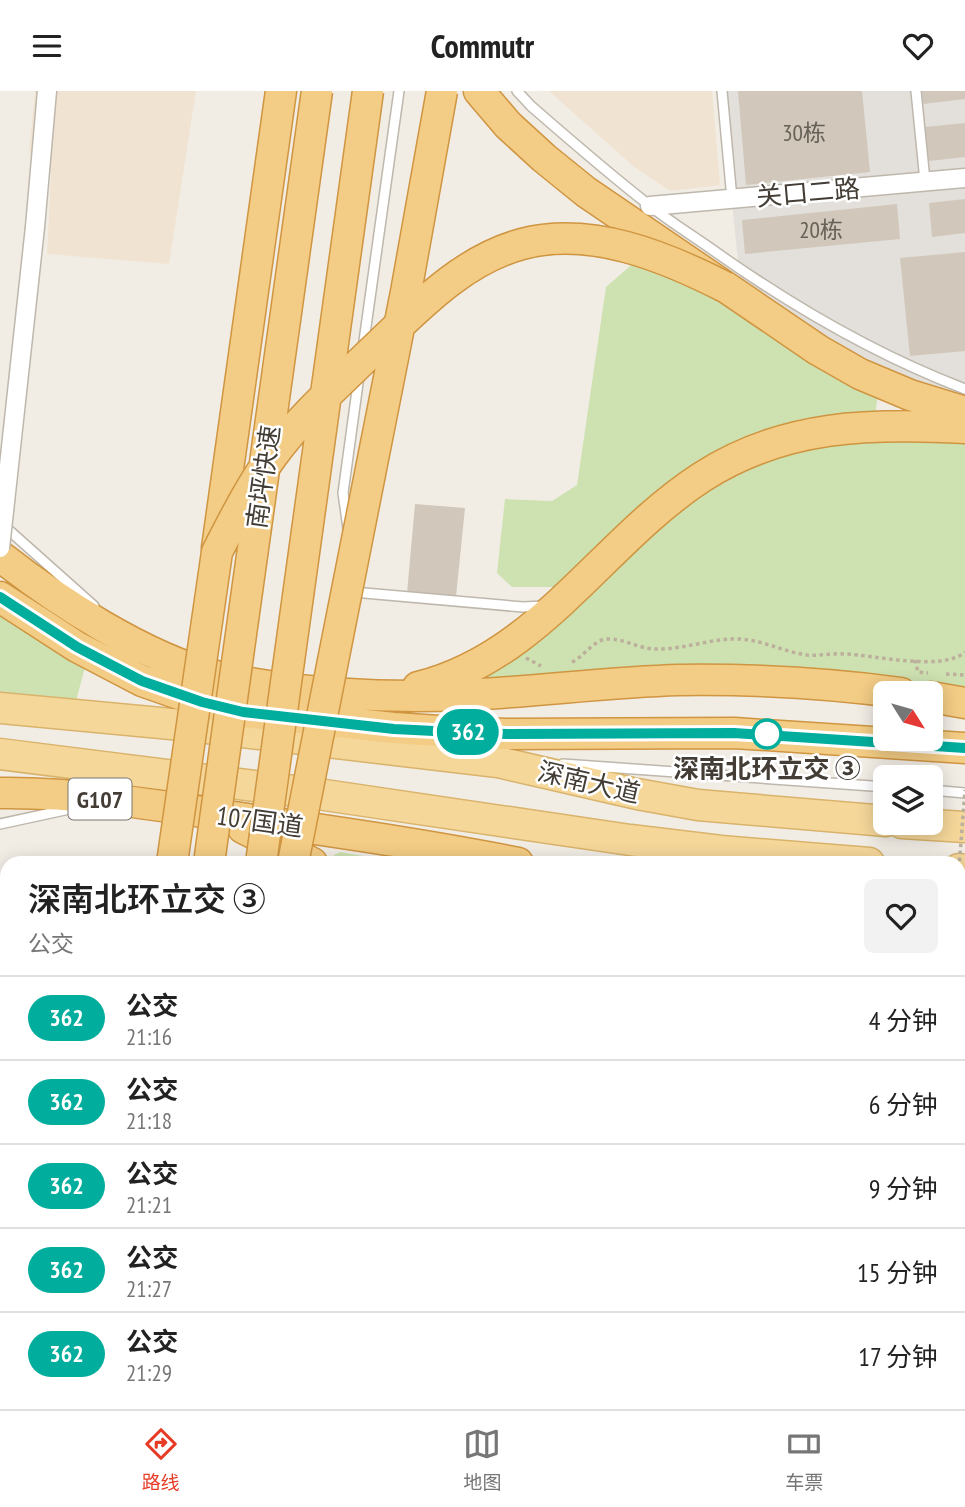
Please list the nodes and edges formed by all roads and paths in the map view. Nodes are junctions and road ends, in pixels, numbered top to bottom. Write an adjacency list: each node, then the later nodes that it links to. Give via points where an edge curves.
1 (47, 91): 20 (street, bridge)
2 (281, 91): 21 (highway)
3 (317, 91): 57 (highway, 南坪快速, bridge)
4 (368, 91): 58 (highway, 南坪快速, bridge)
5 (399, 91): 23 (lane, via 344,481 355,560)
6 (442, 91): 59 (highway, bridge)
7 (479, 91): 15 (highway, bridge, via 508,125 586,192)
8 (517, 91): 14 (lane)
9 (722, 91): 13 (lane)
10 (916, 91): 12 (lane)
11 (965, 178): 12 (street, 关口二路)
12 (925, 181): 13 (street, 关口二路)
13 (732, 199): 14 (street, 关口二路)
14 (650, 206): 16 (lane, via 825,323)
15 (725, 288): 17 (highway, via 859,374); 21 (highway, bridge, via 680,264 603,242 560,239 522,244 483,259 436,292 313,408 273,455)
16 (965, 389)
17 (965, 412)
18 (965, 428): 25 (highway, via 872,425 829,430 739,456 670,501)
19 (0, 522): 27 (lane)
20 (0, 548)
21 (217, 552): 56 (highway, bridge)
22 (0, 556): 27 (highway, via 60,600)
23 (353, 592): 25 (lane, via 523,607); 34 (lane)
24 (0, 597): 39 (highway, via 77,647 142,681 212,705)
25 (569, 597): 26 (highway)
26 (509, 644): 31 (path, via 541,667); 35 (highway, via 452,675)
27 (143, 647): 34 (highway, via 216,676)
28 (965, 652): 29 (path, via 958,658)
29 (915, 660): 30 (path, via 810,655 739,639 677,649 653,649 617,640 602,641); 32 (path)
30 (568, 663)
31 (550, 667)
32 (917, 681)
33 (873, 685): 35 (highway, via 678,680 463,695)
34 (337, 692): 35 (highway)
35 (378, 695)
36 (943, 696): 37 (highway)
37 (965, 703)
38 (0, 708): 40 (main road, 深南大道)
39 (261, 715): 40 (highway); 41 (highway, via 454,732 746,733)
40 (182, 725): 43 (main road, 深南大道)
41 (965, 748)
42 (0, 754): 54 (main road, 深南大道, via 318,794)
43 (498, 762): 44 (lane); 50 (main road, 深南大道, via 698,805)
44 (873, 786)
45 (943, 790): 46 (lane)
46 (965, 791): 63 (path, bridge)
47 (0, 793): 48 (highway, 107国道 / G107)
48 (155, 805): 49 (highway, 107国道 / G107); 51 (lane, via 79,807)
49 (200, 812): 60 (highway); 61 (highway, 107国道 / G107)
50 (873, 820)
51 (0, 824)
52 (943, 826): 53 (main road)
53 (965, 827)
54 (539, 828): 55 (lane); 62 (main road, 深南大道)
55 (646, 853)
56 (173, 856)
57 (210, 856)
58 (262, 856)
59 (294, 856)
60 (298, 856)
61 (481, 856)
62 (783, 856)
63 (960, 856)

